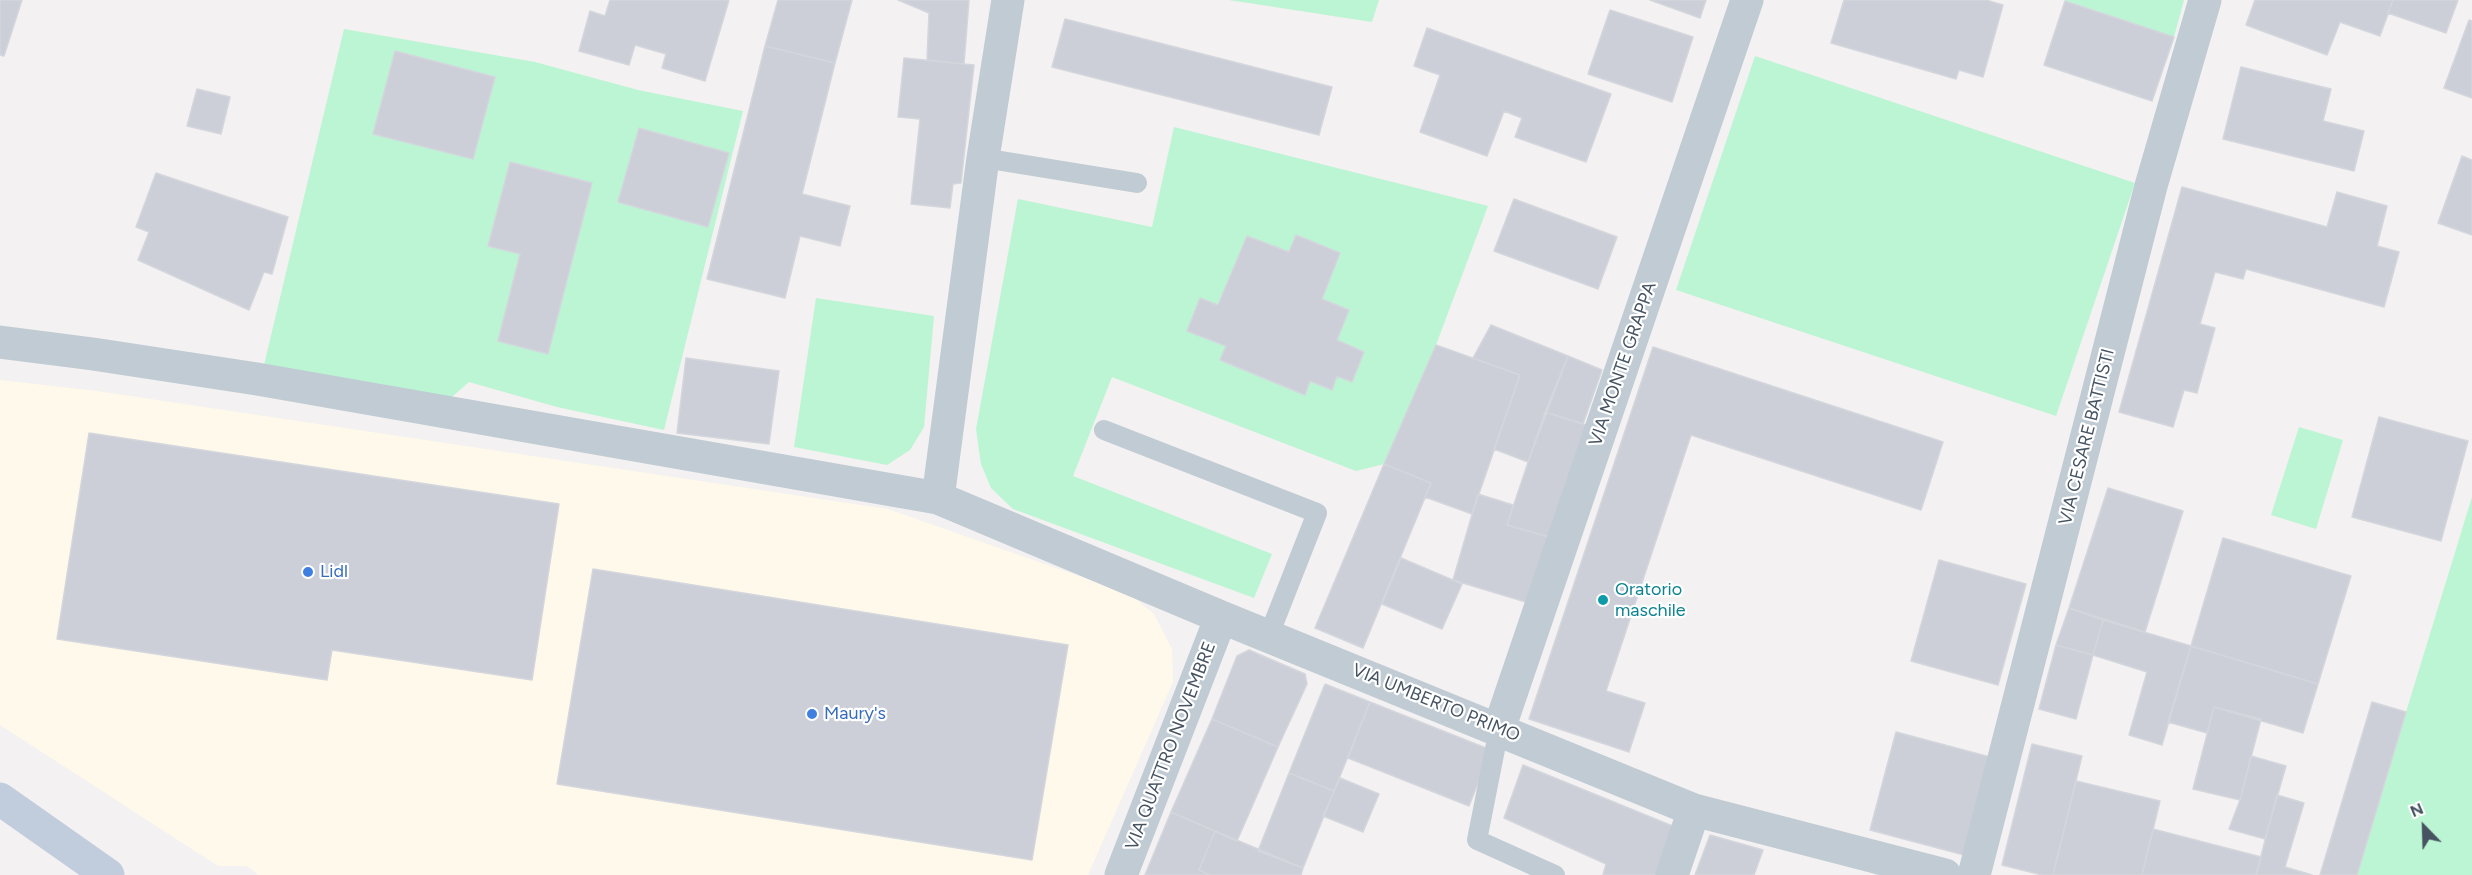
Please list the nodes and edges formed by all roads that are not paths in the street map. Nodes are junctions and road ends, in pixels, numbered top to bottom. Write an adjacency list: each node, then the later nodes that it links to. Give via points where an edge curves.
1 (1008, 0): 4 (street)
2 (1748, 0): 11 (street, VIA MONTE GRAPPA)
3 (2205, 0): 19 (street, VIA CESARE BATTISTI, via 2151,186)
4 (983, 159): 5 (lane); 8 (street)
5 (1137, 183)
6 (0, 342): 8 (street, VIA UMBERTO PRIMO, via 256,379)
7 (1104, 430): 10 (lane, via 1317,513)
8 (938, 498): 9 (street, VIA UMBERTO PRIMO)
9 (1221, 617): 10 (street, VIA UMBERTO PRIMO); 15 (street, VIA QUATTRO NOVEMBRE)
10 (1269, 635): 11 (street, VIA UMBERTO PRIMO)
11 (1499, 729): 13 (street, VIA UMBERTO PRIMO); 16 (lane, via 1477,840)
12 (0, 799): 14 (main road)
13 (1694, 810): 17 (street); 18 (street, VIA UMBERTO PRIMO)
14 (108, 875)
15 (1121, 875)
16 (1555, 875)
17 (1672, 875)
18 (1945, 875)
19 (1974, 875)

